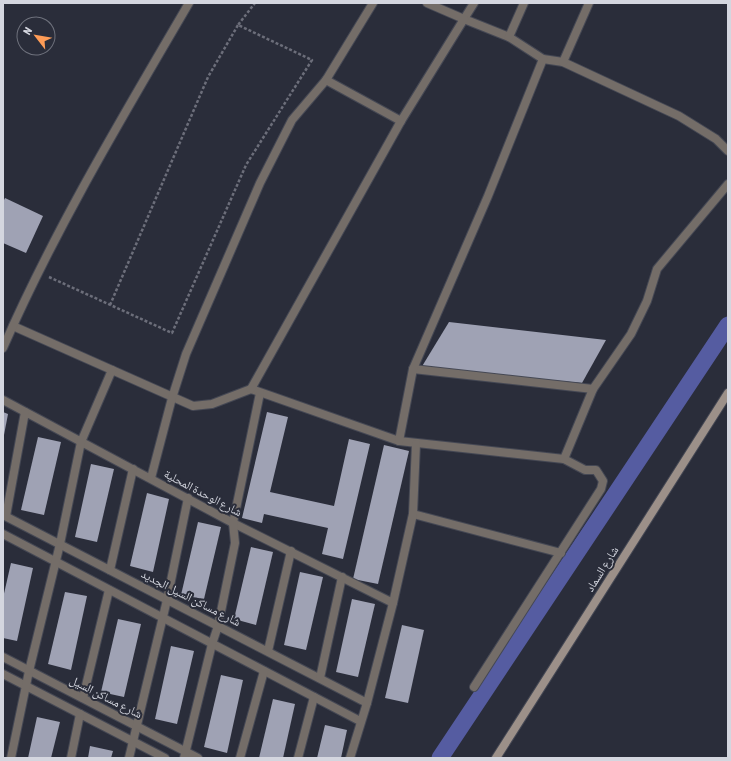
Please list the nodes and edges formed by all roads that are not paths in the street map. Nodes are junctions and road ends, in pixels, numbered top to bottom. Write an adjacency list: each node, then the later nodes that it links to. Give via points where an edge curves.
1 (189, 3): 15 (street, via 94,169)
2 (373, 3): 11 (street)
3 (427, 3): 7 (street)
4 (474, 3): 7 (street)
5 (524, 3): 8 (street)
6 (589, 3): 10 (street)
7 (464, 19): 8 (street); 12 (street)
8 (509, 37): 9 (street)
9 (543, 59): 10 (street); 17 (street)
10 (563, 62): 13 (street, via 678,116 716,139)
11 (326, 80): 12 (street); 23 (street, via 292,120 277,146 186,354)
12 (401, 121): 19 (street)
13 (728, 151)
14 (728, 184): 20 (street, via 657,269 647,301 631,334)
15 (13, 326): 16 (street); 18 (street)
16 (3, 348)
17 (414, 369): 20 (street); 26 (street)
18 (112, 370): 23 (street); 27 (street)
19 (251, 389): 21 (street); 23 (street, via 202,406 193,406)
20 (593, 389): 29 (street)
21 (260, 393): 26 (street); 35 (street)
22 (728, 393): 73 (street, شارع السماد)
23 (172, 398): 31 (street)
24 (3, 400): 25 (street, شارع الوحدة المحلية)
25 (25, 412): 27 (street, شارع الوحدة المحلية); 34 (street)
26 (399, 441): 28 (street)
27 (81, 442): 30 (street, شارع الوحدة المحلية); 37 (street)
28 (416, 444): 29 (street); 33 (street)
29 (564, 459): 39 (street, via 585,470 596,470 602,477 603,484)
30 (133, 469): 31 (street, شارع الوحدة المحلية); 41 (street)
31 (151, 478): 32 (street, شارع الوحدة المحلية)
32 (188, 498): 35 (street, شارع الوحدة المحلية); 44 (street)
33 (413, 514): 39 (street); 45 (street)
34 (5, 516): 37 (street, شارع مساكن السيل الجديد)
35 (233, 523): 38 (street, شارع الوحدة المحلية); 47 (street, via 235,543)
36 (3, 534): 40 (street)
37 (60, 544): 40 (street); 41 (street, شارع مساكن السيل الجديد)
38 (291, 551): 42 (street, شارع الوحدة المحلية); 49 (street)
39 (561, 553): 56 (street)
40 (55, 561): 43 (street); 52 (street)
41 (110, 570): 44 (street, شارع مساكن السيل الجديد)
42 (342, 577): 45 (street, شارع الوحدة المحلية); 54 (street)
43 (109, 590): 46 (street); 58 (street)
44 (167, 600): 46 (street); 47 (street, شارع مساكن السيل الجديد)
45 (393, 603): 59 (street)
46 (162, 617): 48 (street); 62 (street)
47 (218, 626): 48 (street); 49 (street, شارع مساكن السيل الجديد)
48 (212, 644): 51 (street); 64 (street)
49 (268, 651): 54 (street, شارع مساكن السيل الجديد)
50 (3, 657): 52 (street, شارع مساكن السيل)
51 (264, 670): 57 (street); 70 (street)
52 (29, 671): 55 (street); 58 (street, شارع مساكن السيل)
53 (3, 674): 55 (street)
54 (320, 678): 59 (street, شارع مساكن السيل الجديد)
55 (26, 686): 60 (street); 65 (street)
56 (474, 687)
57 (314, 697): 61 (street); 71 (street)
58 (83, 698): 62 (street, شارع مساكن السيل)
59 (367, 703): 61 (street)
60 (80, 714): 63 (street); 66 (street)
61 (360, 721): 72 (street)
62 (136, 726): 63 (street); 64 (street, شارع مساكن السيل)
63 (133, 741): 67 (street); 68 (street)
64 (185, 755): 69 (street, شارع مساكن السيل)
65 (11, 758)
66 (71, 758)
67 (129, 758)
68 (165, 758)
69 (198, 758)
70 (240, 758)
71 (298, 758)
72 (350, 758)
73 (496, 758)

